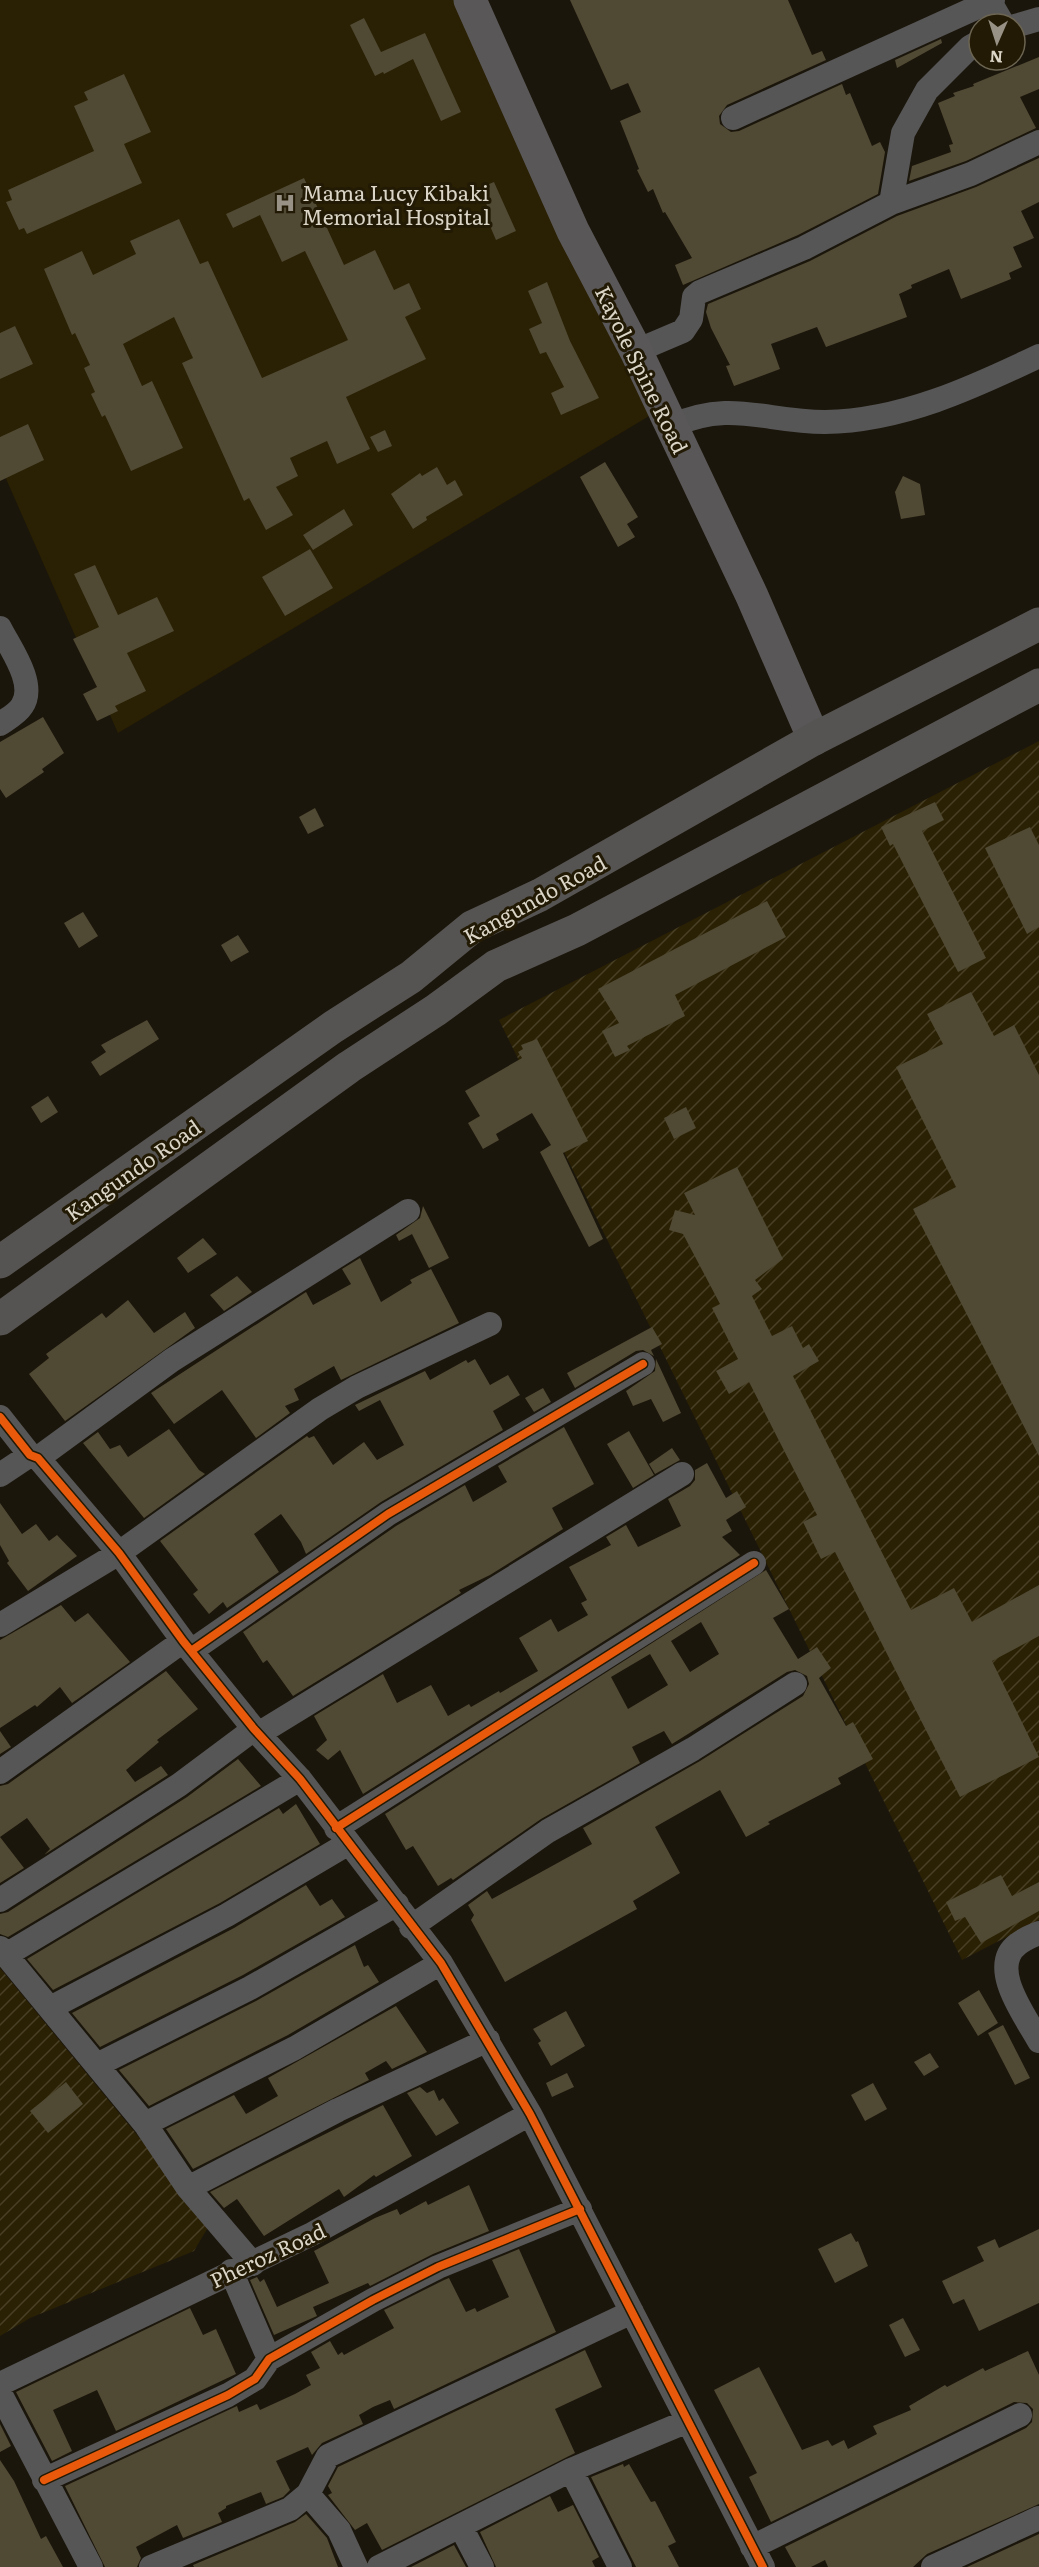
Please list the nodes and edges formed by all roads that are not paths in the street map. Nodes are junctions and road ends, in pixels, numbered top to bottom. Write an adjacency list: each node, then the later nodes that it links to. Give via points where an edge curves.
1 (470, 0): 7 (main road, Kayole Spine Road, via 573,231)
2 (990, 1): 4 (street)
3 (967, 50): 6 (street, via 927,90 903,133)
4 (733, 118)
5 (1039, 142): 6 (street, via 971,174)
6 (891, 203): 7 (street, via 804,248 700,292 694,297 691,319 683,331)
7 (636, 351): 9 (main road, Kayole Spine Road)
8 (1039, 356): 9 (street, via 961,393 884,416 825,422 724,411 694,416)
9 (671, 426): 14 (main road, Kayole Spine Road, via 752,596)
10 (1039, 624): 14 (highway, Kangundo Road)
11 (0, 628): 13 (street, via 26,683 26,695 18,711)
12 (1039, 685): 17 (highway, Kangundo Road, via 577,930 496,966)
13 (0, 724)
14 (814, 739): 16 (highway, Kangundo Road, via 540,896 472,927 411,977 333,1027)
15 (408, 1211): 21 (street, via 172,1360)
16 (0, 1262)
17 (0, 1319)
18 (490, 1324): 24 (street, via 357,1387 320,1409)
19 (643, 1364): 27 (street, via 388,1514)
20 (0, 1417): 21 (street)
21 (34, 1457): 23 (street); 24 (street)
22 (682, 1474): 29 (street)
23 (0, 1475)
24 (118, 1553): 26 (street); 27 (street)
25 (754, 1563): 32 (street)
26 (0, 1625)
27 (187, 1646): 29 (street); 30 (street)
28 (795, 1684): 35 (street, via 693,1749 548,1831)
29 (256, 1732): 31 (street); 33 (street)
30 (0, 1773)
31 (300, 1779): 32 (street); 37 (street)
32 (343, 1836): 34 (street); 39 (street, via 227,1915)
33 (0, 1900)
34 (397, 1904): 35 (street); 42 (street, via 250,1988)
35 (411, 1928): 38 (street)
36 (1039, 1933): 41 (street, via 1016,1945 1006,1960 1005,1978)
37 (3, 1952): 39 (street)
38 (441, 1963): 40 (street); 44 (street, via 295,2048)
39 (50, 2008): 42 (street)
40 (488, 2040): 43 (street); 45 (street, via 339,2110)
41 (1039, 2041)
42 (97, 2065): 44 (street)
43 (530, 2114): 46 (street); 47 (street, Pheroz Road, via 394,2190)
44 (145, 2124): 45 (street)
45 (188, 2188): 47 (street)
46 (580, 2209): 48 (street); 49 (street, via 438,2267)
47 (242, 2267): 49 (street); 50 (street, Pheroz Road)
48 (632, 2312): 53 (street); 56 (street, via 328,2456)
49 (269, 2359): 55 (street, via 255,2379 228,2395)
50 (0, 2384)
51 (0, 2393): 55 (street)
52 (1020, 2415): 59 (street)
53 (688, 2421): 54 (street); 59 (street)
54 (571, 2470): 58 (street); 65 (street)
55 (44, 2480): 60 (street)
56 (308, 2493): 61 (street, via 290,2509); 62 (street, via 339,2530)
57 (1039, 2518): 66 (street)
58 (461, 2527): 63 (street); 64 (street)
59 (757, 2557)
60 (91, 2567)
61 (151, 2567)
62 (356, 2567)
63 (379, 2567)
64 (482, 2567)
65 (620, 2567)
66 (933, 2567)

